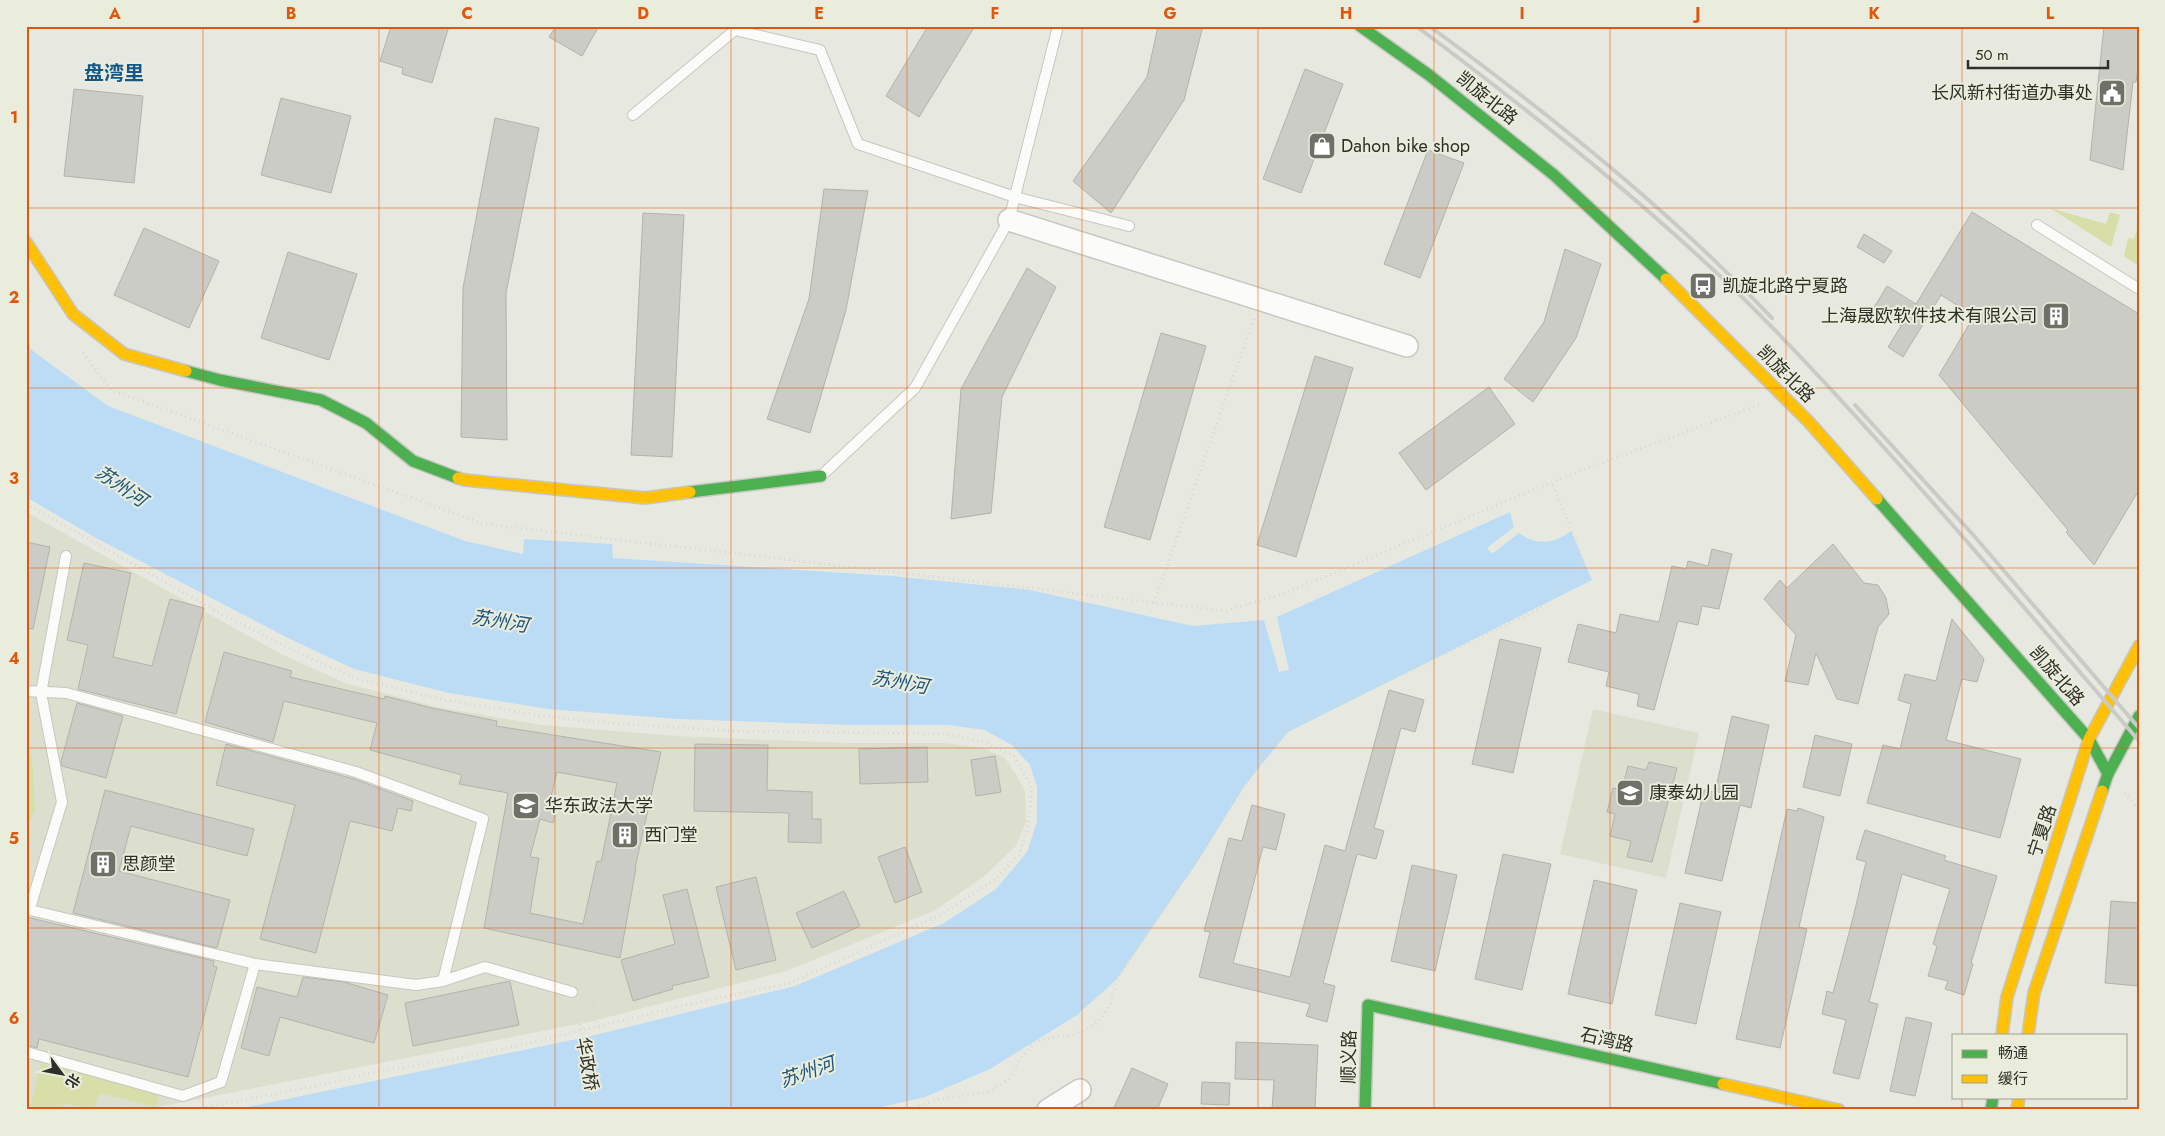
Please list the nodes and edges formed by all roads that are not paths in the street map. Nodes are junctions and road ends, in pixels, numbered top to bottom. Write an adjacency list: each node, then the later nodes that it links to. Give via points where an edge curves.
1 (1058, 26): 4 (lane)
2 (1360, 26): 17 (street, 凯旋北路, via 1429,75 1554,175 1682,294 1809,422)
3 (633, 115): 4 (lane, via 735,30 820,50 858,144)
4 (1015, 196): 5 (lane); 7 (lane)
5 (1009, 220): 10 (street); 11 (lane, via 915,388)
6 (2037, 225): 9 (lane)
7 (1129, 226)
8 (26, 242): 11 (street, via 73,314 124,354 220,380 321,400 366,423 413,461 465,480 645,498)
9 (2139, 289)
10 (1407, 346)
11 (821, 476)
12 (66, 556): 15 (lane)
13 (2139, 646): 17 (street, 宁夏路)
14 (26, 691): 15 (lane)
15 (41, 693): 20 (lane, via 62,802); 22 (lane, via 66,693 356,772 483,819)
16 (2139, 716): 19 (street)
17 (2089, 739): 19 (street, 凯旋北路); 25 (street, 宁夏路, via 2007,997)
18 (2131, 758): 19 (street)
19 (2108, 774): 26 (street, via 2034,993)
20 (28, 908): 21 (lane)
21 (255, 964): 22 (lane, via 416,985); 27 (lane, via 221,1082 184,1096)
22 (443, 981): 23 (lane, via 485,967)
23 (572, 992)
24 (1368, 1004): 30 (street, 顺义路); 31 (street, 石湾路)
25 (2002, 1034)
26 (2028, 1034)
27 (26, 1052)
28 (1080, 1090): 29 (street)
29 (1048, 1110)
30 (1365, 1110)
31 (1839, 1110)

